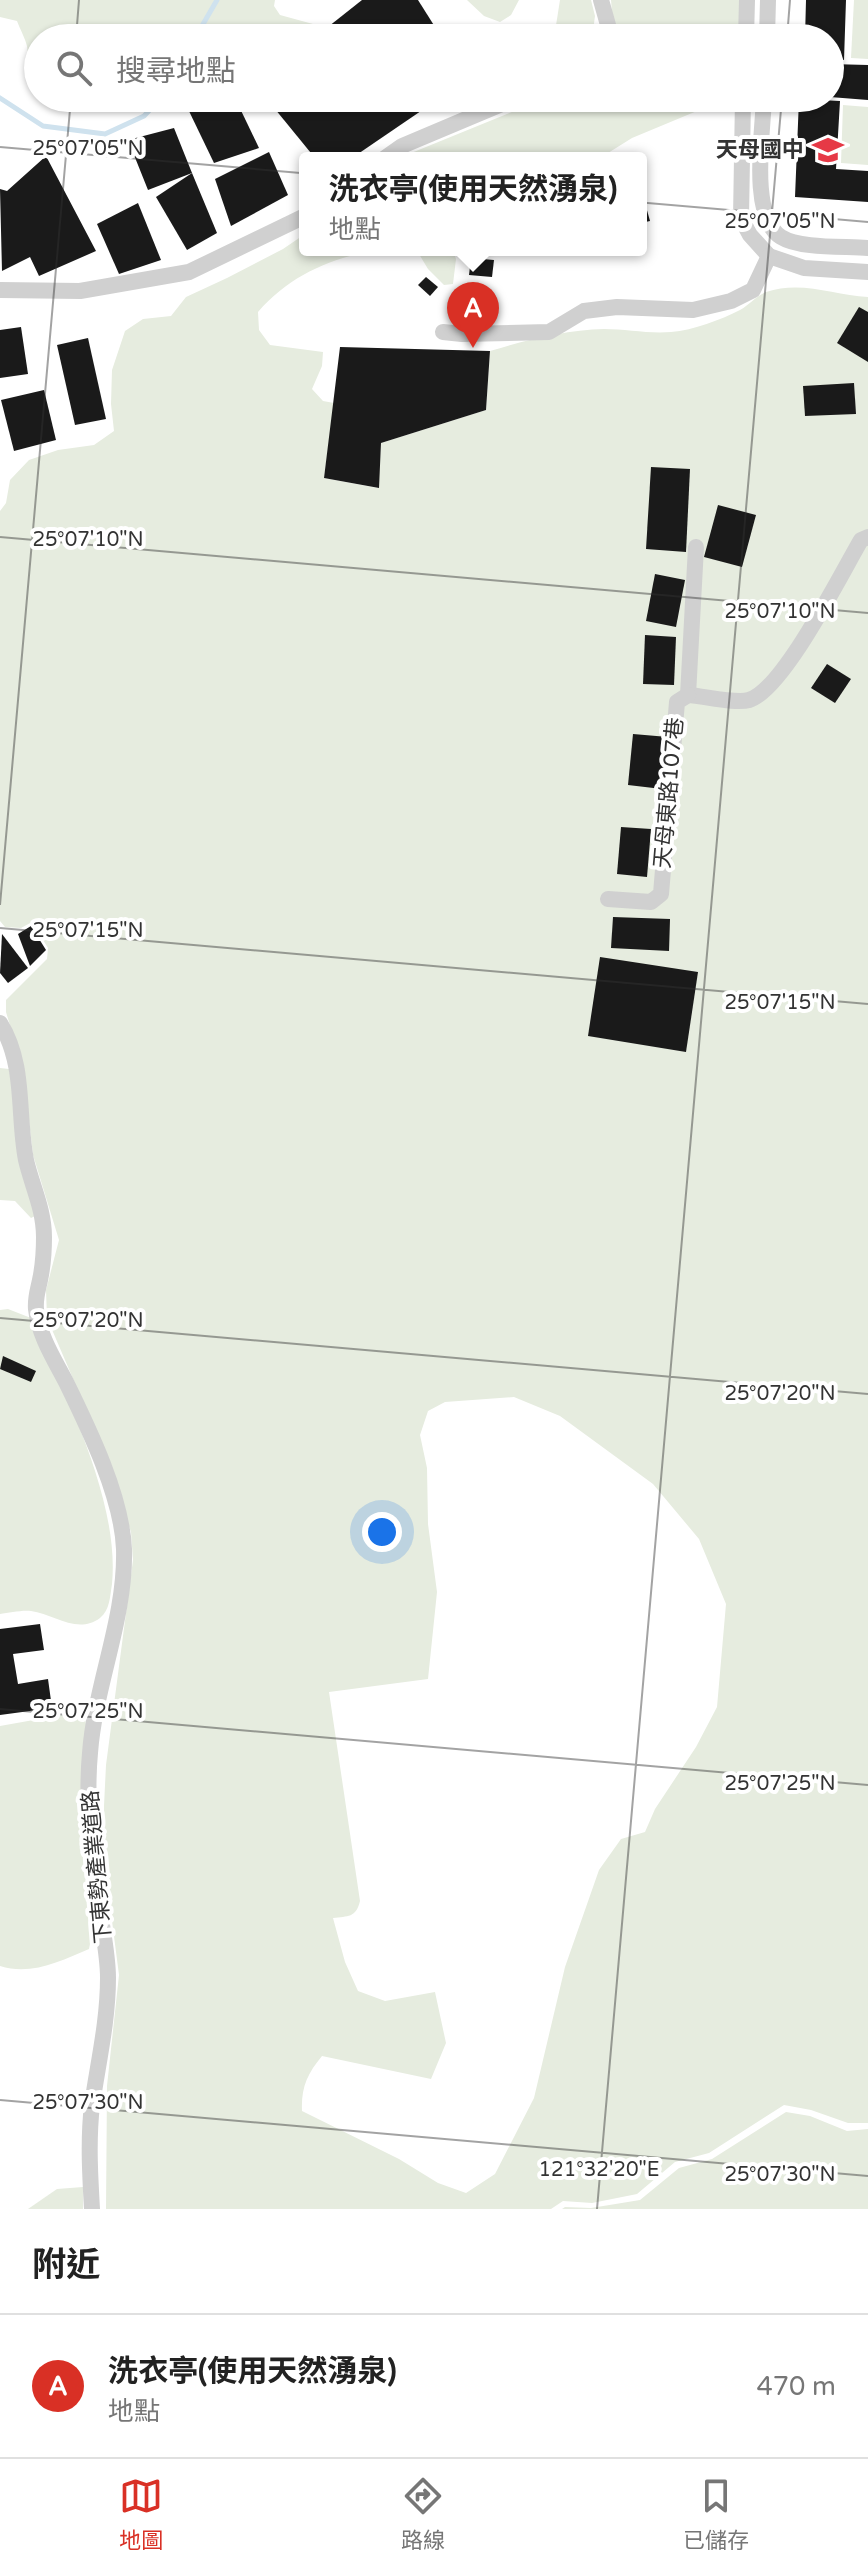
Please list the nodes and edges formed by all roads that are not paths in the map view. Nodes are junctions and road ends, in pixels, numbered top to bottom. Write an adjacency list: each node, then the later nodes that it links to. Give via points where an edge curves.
1 (601, 0): 4 (street)
2 (747, 0): 5 (street)
3 (768, 0): 6 (street)
4 (608, 24)
5 (746, 24)
6 (767, 24)
7 (483, 112): 10 (street)
8 (743, 112): 13 (street, via 741,218)
9 (764, 112): 12 (street, via 761,199 767,221 781,237)
10 (394, 152)
11 (299, 219): 15 (street, via 189,272 80,291)
12 (868, 248)
13 (769, 256): 14 (street, via 804,268); 16 (street, via 753,290 693,310 617,307 584,311 549,332)
14 (868, 272)
15 (0, 290)
16 (443, 332)
17 (868, 537): 19 (street, via 861,540 784,670 764,693 747,701)
18 (696, 547): 19 (street, 天母東路107巷)
19 (688, 695): 20 (street, 天母東路107巷, via 677,702 661,894 651,902)
20 (608, 899)
21 (1, 1028): 22 (street, 下東勢產業道路, via 17,1067 26,1159 41,1208 38,1319 103,1464 123,1531 124,1568 90,1754 91,1842 108,1974 88,2152)
22 (92, 2209)

